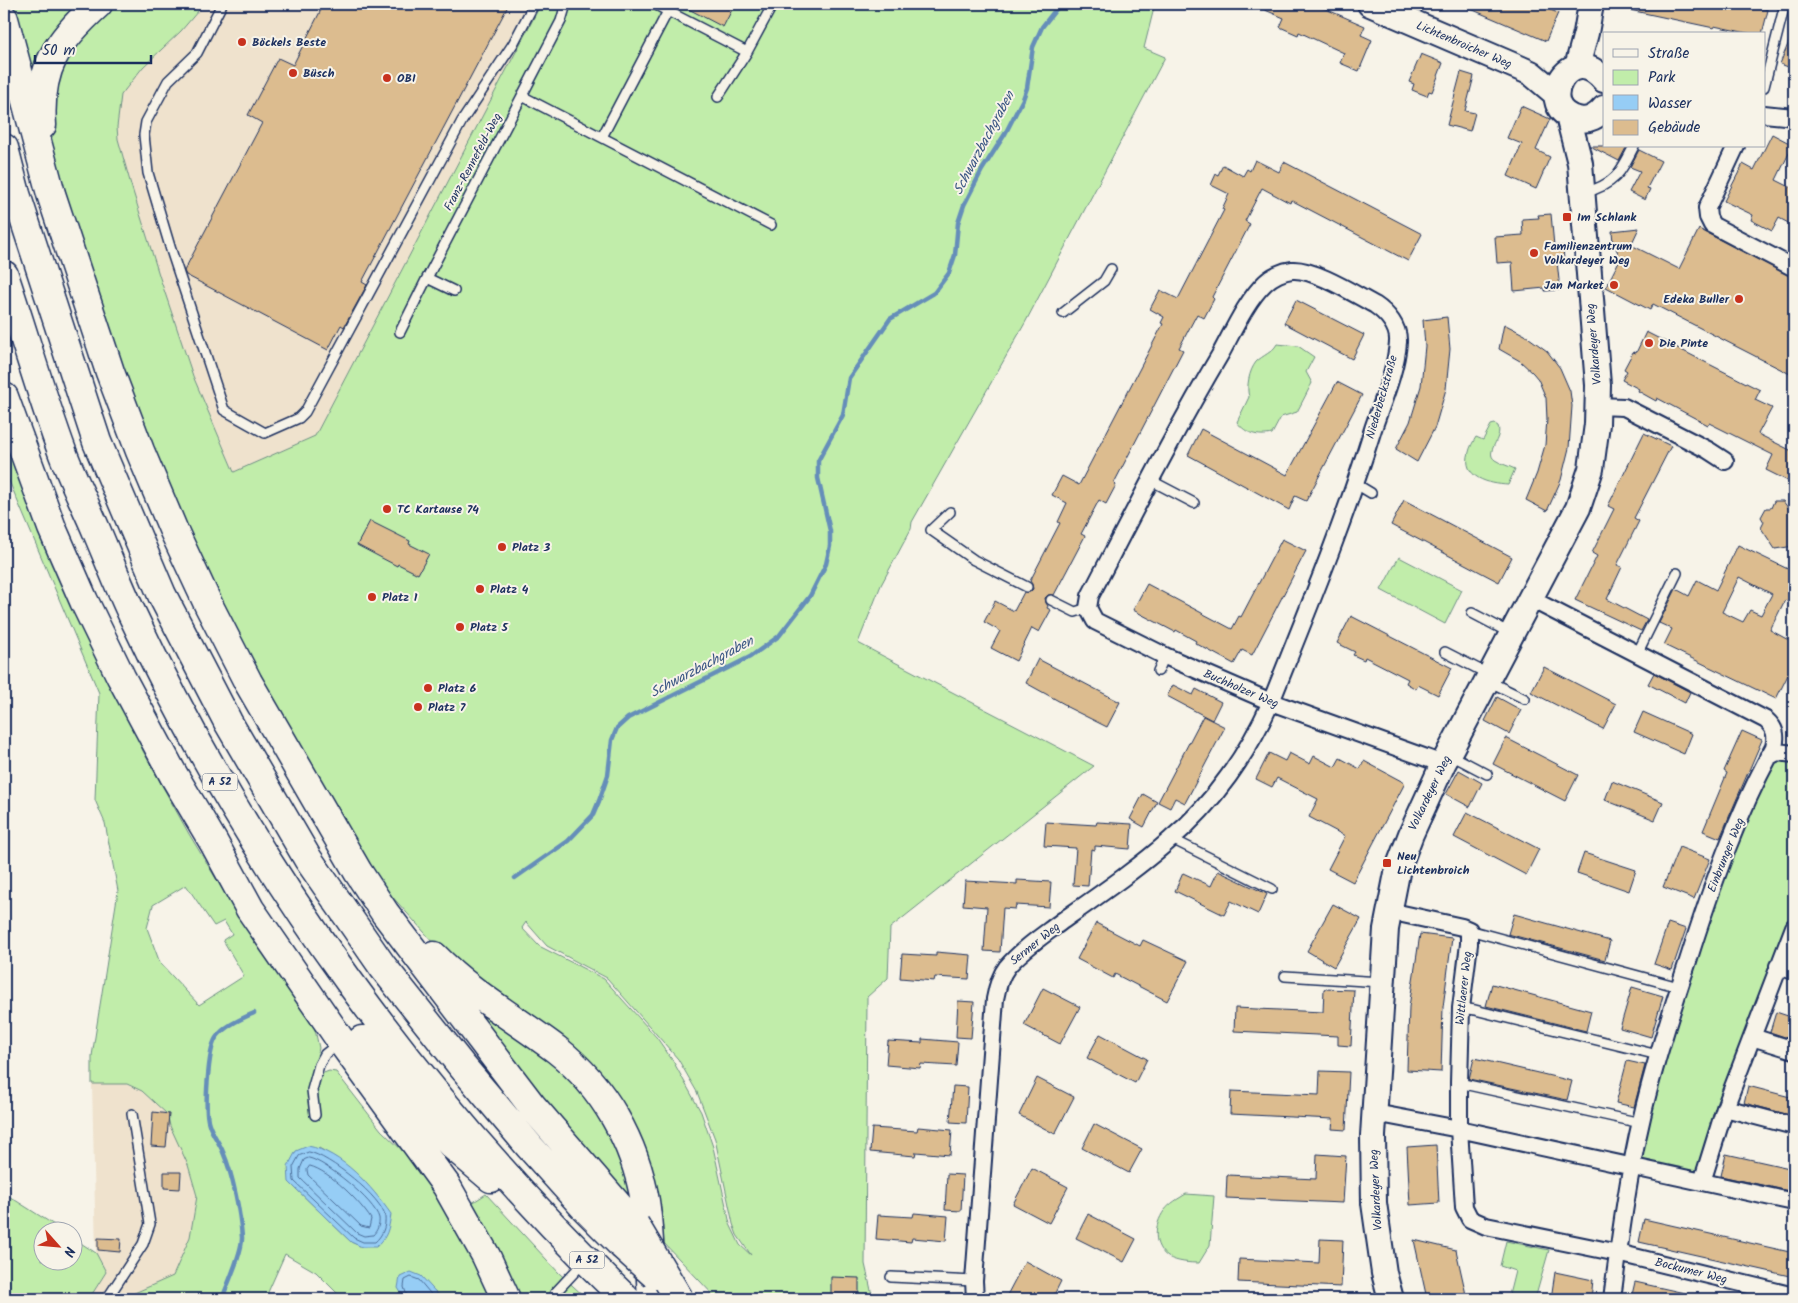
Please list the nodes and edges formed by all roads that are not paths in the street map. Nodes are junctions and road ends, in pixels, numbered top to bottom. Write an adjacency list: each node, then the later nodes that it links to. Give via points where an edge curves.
1 (98, 4): 26 (highway, via 59,45 44,81 41,108)
2 (222, 4): 3 (lane, via 197,53 168,81 146,122 144,135 148,173 224,410 266,433 305,412 462,122 513,44)
3 (534, 4)
4 (566, 4): 15 (lane, Franz-Rennefeld-Weg, via 561,21)
5 (654, 4): 10 (lane)
6 (773, 4): 12 (lane)
7 (1370, 4): 13 (street, Lichtenbroicher Weg, via 1531,74)
8 (1591, 4): 13 (street, Volkardeyer Weg, via 1587,50)
9 (1785, 4): 14 (lane)
10 (668, 11): 12 (lane); 21 (lane)
11 (4, 20): 26 (highway)
12 (747, 52): 16 (lane)
13 (1580, 78): 19 (street, Volkardeyer Weg, via 1560,108)
14 (1766, 79)
15 (522, 96): 21 (lane); 32 (lane, Franz-Rennefeld-Weg)
16 (718, 98)
17 (1601, 111): 19 (street, Volkardeyer Weg, via 1579,120); 25 (street, Volkardeyer Weg)
18 (1766, 114): 20 (street)
19 (1568, 116): 25 (street, Volkardeyer Weg)
20 (1794, 117)
21 (602, 137): 28 (lane)
22 (4, 148): 91 (highway, A 52, via 16,194 98,442 162,595 228,722 308,859 384,967 461,1065 584,1207)
23 (1633, 148): 27 (lane, via 1619,174 1602,188)
24 (1735, 148): 29 (street, via 1705,198 1710,230)
25 (1580, 162): 27 (street, Volkardeyer Weg)
26 (51, 194): 64 (highway, via 110,372 173,530 248,682)
27 (1581, 194): 37 (street, Volkardeyer Weg)
28 (771, 226)
29 (1794, 268)
30 (1111, 269): 34 (lane, via 1104,281)
31 (4, 275): 90 (highway, A 52, via 63,454 132,616 194,737 283,886 355,990 431,1088)
32 (426, 278): 33 (lane); 35 (lane, Franz-Rennefeld-Weg)
33 (454, 291)
34 (1063, 313)
35 (400, 332)
36 (4, 397): 63 (highway, via 52,528 84,601 121,677)
37 (1598, 406): 38 (street, via 1624,407); 46 (street, Volkardeyer Weg, via 1591,469 1578,508)
38 (1725, 462)
39 (1150, 480): 40 (street, Niederbeckstraße, via 1256,293 1275,276 1292,270 1319,276 1376,304 1384,310 1396,330 1398,341 1393,366); 42 (lane); 48 (street, Niederbeckstraße, via 1129,534 1090,596)
40 (1356, 484): 41 (lane); 57 (street, Niederbeckstraße)
41 (1371, 492)
42 (1194, 503)
43 (950, 512): 45 (lane, via 931,530 974,560)
44 (1676, 573): 52 (lane)
45 (1026, 587)
46 (1531, 599): 50 (street, Volkardeyer Weg); 52 (street, Einbrunger Weg)
47 (1051, 600): 48 (lane, via 1076,612)
48 (1088, 608): 53 (street, Buchholzer Weg, via 1096,621)
49 (1472, 613): 50 (lane)
50 (1512, 634): 55 (street, Volkardeyer Weg)
51 (1445, 652): 55 (lane)
52 (1637, 654): 59 (street, Einbrunger Weg, via 1766,720 1772,725 1776,740)
53 (1165, 656): 54 (lane); 57 (street, Buchholzer Weg)
54 (1158, 671)
55 (1489, 678): 56 (lane); 60 (street, Volkardeyer Weg)
56 (1525, 699)
57 (1271, 702): 60 (street, Buchholzer Weg); 62 (street, Sermer Weg, via 1229,775 1198,814)
58 (1794, 754): 59 (street, via 1777,752)
59 (1768, 757): 73 (street, Einbrunger Weg, via 1725,853)
60 (1446, 759): 61 (lane); 66 (street, Volkardeyer Weg, via 1398,868)
61 (1487, 774)
62 (1172, 839): 65 (lane); 95 (street, Sermer Weg, via 1026,948 1006,968 998,985)
63 (214, 843): 76 (highway, via 250,909); 90 (highway, via 345,1020 396,1082 464,1155)
64 (351, 860): 91 (highway, via 385,913); 101 (highway, via 454,976 570,1061 607,1104 635,1160 642,1185 648,1219)
65 (1272, 889)
66 (1389, 911): 68 (street); 72 (street, Volkardeyer Weg)
67 (1794, 927): 69 (street)
68 (1469, 930): 73 (lane); 74 (street, Wittlaerer Weg)
69 (1778, 966): 70 (street); 75 (street)
70 (1794, 971)
71 (1285, 976): 72 (lane)
72 (1384, 982): 81 (street, Volkardeyer Weg)
73 (1679, 987): 78 (street, Einbrunger Weg)
74 (1460, 1008): 78 (lane); 79 (street, Wittlaerer Weg)
75 (1752, 1036): 77 (street); 80 (street)
76 (342, 1041): 83 (lane, via 325,1054 319,1065 312,1090); 99 (highway, via 446,1185)
77 (1794, 1050)
78 (1658, 1055): 84 (street, Einbrunger Weg)
79 (1459, 1083): 84 (lane); 86 (street, Wittlaerer Weg)
80 (1725, 1108): 85 (street); 88 (street)
81 (1375, 1113): 86 (street); 104 (street, Volkardeyer Weg, via 1374,1203)
82 (132, 1114): 98 (lane, via 150,1224 143,1244)
83 (316, 1115)
84 (1640, 1123): 87 (street, Einbrunger Weg)
85 (1794, 1126)
86 (1459, 1129): 87 (street); 92 (street, Wittlaerer Weg, via 1464,1207 1470,1220)
87 (1633, 1167): 88 (street); 92 (street, Einbrunger Weg)
88 (1702, 1182): 89 (street)
89 (1794, 1202)
90 (550, 1224): 93 (highway, A 52)
91 (629, 1235): 102 (highway, A 52, bridge)
92 (1618, 1253): 96 (street, Bockumer Weg); 105 (street, Einbrunger Weg)
93 (586, 1260): 97 (highway, A 52); 100 (lane)
94 (891, 1277): 95 (lane)
95 (974, 1281): 103 (street, Sermer Weg)
96 (1794, 1296)
97 (625, 1298)
98 (107, 1299)
99 (506, 1299)
100 (552, 1299)
101 (652, 1299)
102 (679, 1299)
103 (975, 1299)
104 (1391, 1299)
105 (1612, 1299)

